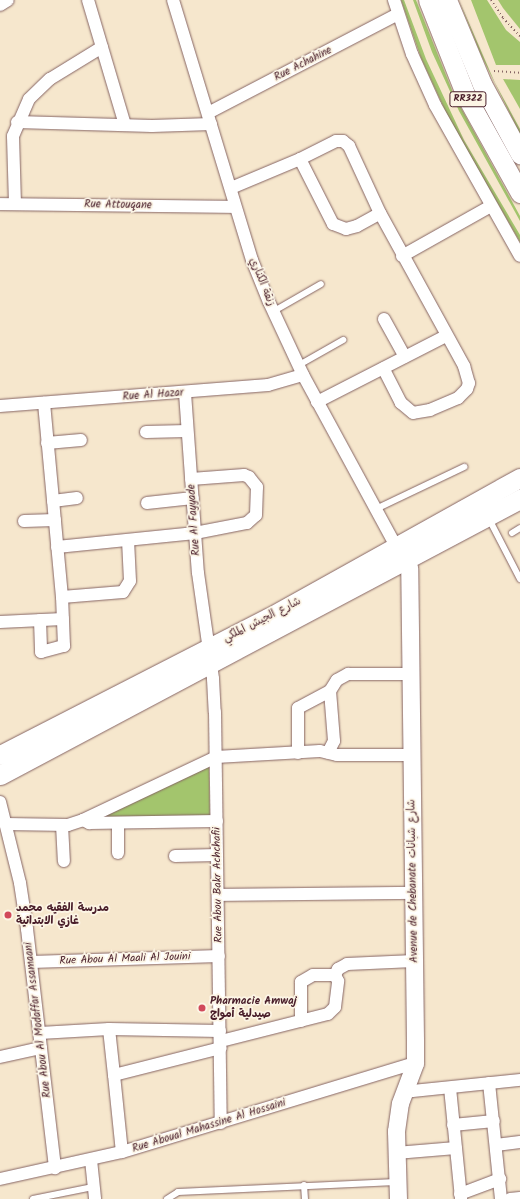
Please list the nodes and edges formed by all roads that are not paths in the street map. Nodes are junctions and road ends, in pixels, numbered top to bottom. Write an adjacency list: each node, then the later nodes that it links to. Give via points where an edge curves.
1 (8, 0): 7 (street)
2 (88, 0): 9 (street)
3 (173, 0): 10 (street, زنقة الكناري)
4 (394, 0): 8 (street)
5 (428, 0): 16 (main road, RR322, via 466,96)
6 (447, 0): 13 (main road, RR322, via 482,84)
7 (0, 5)
8 (398, 14): 10 (street, Rue Achahine); 19 (street, via 435,106)
9 (102, 47): 11 (street, via 39,88); 12 (street)
10 (209, 118): 12 (street, Rue Achahine); 15 (street, زنقة الكناري)
11 (17, 122): 12 (street, Rue Achahine); 18 (street, via 12,150)
12 (125, 126)
13 (520, 154)
14 (300, 159): 15 (street); 21 (street, via 333,224 340,228 352,227); 21 (street, via 336,141 346,143)
15 (231, 188): 20 (street, زنقة الكناري)
16 (520, 193)
17 (0, 204): 18 (street, Rue Attouqane)
18 (15, 204): 20 (street, Rue Attouqane)
19 (491, 206): 22 (street); 23 (street)
20 (235, 207): 25 (street, زنقة الكناري, via 252,260)
21 (380, 213): 22 (street)
22 (402, 256): 27 (street)
23 (520, 256)
24 (321, 284): 25 (lane)
25 (274, 311): 31 (street, زنقة الكناري)
26 (384, 319): 29 (street)
27 (446, 336): 29 (street); 30 (street, via 468,376 467,389 458,398 430,410 412,413 401,403)
28 (343, 340): 31 (lane)
29 (405, 357): 30 (street)
30 (383, 368): 33 (street)
31 (301, 370): 32 (street, Rue Al Hazar, via 268,385); 33 (street, زنقة الكناري)
32 (185, 393): 34 (street, Rue Al Hazar); 36 (street, Rue Al Fayyade)
33 (317, 402): 48 (street, زنقة الكناري)
34 (44, 403): 35 (street, Rue Al Hazar); 39 (street)
35 (0, 406)
36 (187, 431): 37 (street); 42 (street, Rue Al Fayyade)
37 (146, 432)
38 (81, 440): 39 (street)
39 (47, 443): 46 (street)
40 (464, 467): 48 (lane)
41 (520, 478): 57 (main road, شارع الجيش الملكي)
42 (192, 479): 44 (street, Rue Al Fayyade); 53 (street, via 244,474 255,482 257,495 256,515 247,524)
43 (77, 498): 46 (street)
44 (193, 498): 47 (street); 53 (street, Rue Al Fayyade)
45 (520, 498): 49 (main road, شارع الجيش الملكي)
46 (53, 501): 50 (street)
47 (147, 503)
48 (376, 509): 57 (street, زنقة الكناري)
49 (487, 516): 57 (main road, شارع الجيش الملكي); 58 (lane)
50 (55, 520): 51 (street); 56 (street)
51 (24, 521)
52 (520, 528): 54 (lane)
53 (195, 533): 55 (street); 63 (street, Rue Al Fayyade)
54 (512, 533)
55 (128, 540): 56 (street); 59 (street, via 130,581 123,592)
56 (57, 546): 59 (street)
57 (400, 553): 63 (main road, شارع الجيش الملكي, via 268,618); 64 (street, Avenue de Chebanate شارع شبانات, via 409,568)
58 (520, 580)
59 (62, 597): 60 (street)
60 (63, 619): 61 (street); 61 (street, via 64,646 41,652)
61 (40, 620): 62 (street)
62 (0, 622)
63 (209, 656): 68 (main road, شارع الجيش الملكي); 70 (street, Rue Abou Bakr Achchafii); 71 (main road, شارع الجيش الملكي)
64 (409, 674): 65 (street, via 348,674 337,680); 69 (street, Avenue de Chebanate شارع شبانات)
65 (330, 691): 66 (street, via 298,708); 67 (street, via 334,742)
66 (298, 753): 67 (street); 70 (street)
67 (328, 753): 69 (street)
68 (0, 755)
69 (410, 755): 82 (street, Avenue de Chebanate شارع شبانات)
70 (216, 757): 73 (street); 74 (street, Rue Abou Bakr Achchafii)
71 (0, 774)
72 (0, 802): 76 (street, Rue Abou Al Modaffar Assamaani)
73 (83, 820): 75 (street); 77 (street)
74 (217, 821): 75 (street); 79 (street, Rue Abou Bakr Achchafii)
75 (118, 823): 78 (street)
76 (6, 824): 77 (street); 86 (street, Rue Abou Al Modaffar Assamaani, via 20,883)
77 (62, 825): 81 (street)
78 (118, 853)
79 (217, 855): 80 (street); 83 (street, Rue Abou Bakr Achchafii)
80 (175, 856)
81 (64, 861)
82 (415, 893): 83 (street); 85 (street, Avenue de Chebanate شارع شبانات)
83 (218, 895): 84 (street, Rue Abou Bakr Achchafii)
84 (219, 956): 86 (street, Rue Abou Al Maali Al Jouini); 91 (street, Rue Abou Bakr Achchafii)
85 (414, 961): 87 (street, via 347,964 338,969); 94 (street, Avenue de Chebanate شارع شبانات)
86 (32, 962): 90 (street, Rue Abou Al Modaffar Assamaani)
87 (335, 976): 88 (street, via 338,981 336,1003 332,1011); 88 (street, via 314,975 304,979 300,986)
88 (301, 1021): 91 (street)
89 (109, 1029): 90 (street); 91 (street); 95 (street)
90 (40, 1033): 92 (street, Rue Abou Al Modaffar Assamaani)
91 (221, 1040): 95 (street); 101 (street, Rue Abou Bakr Achchafii)
92 (41, 1048): 93 (street); 109 (street, Rue Abou Al Modaffar Assamaani)
93 (0, 1057)
94 (415, 1063): 99 (street, Avenue de Chebanate شارع شبانات); 101 (street, Rue Aboual Mahassine Al Hossaini)
95 (114, 1075): 106 (street)
96 (520, 1080): 97 (street)
97 (489, 1083): 98 (street); 100 (street)
98 (450, 1088): 99 (street); 102 (street)
99 (404, 1092): 107 (street, Avenue de Chebanate شارع شبانات, via 397,1120)
100 (494, 1121): 102 (street); 104 (street)
101 (221, 1124): 106 (street, Rue Aboual Mahassine Al Hossaini)
102 (454, 1125): 105 (street)
103 (520, 1142): 104 (street)
104 (496, 1145): 111 (street)
105 (456, 1148): 107 (street); 115 (street)
106 (122, 1152): 108 (street, Rue Aboual Mahassine Al Hossaini)
107 (396, 1153): 112 (street, Avenue de Chebanate شارع شبانات)
108 (91, 1160): 109 (street, Rue Aboual Mahassine Al Hossaini); 114 (street)
109 (55, 1168): 110 (street, Rue Aboual Mahassine Al Hossaini)
110 (0, 1179)
111 (500, 1179): 115 (street); 121 (street)
112 (397, 1182): 113 (lane); 120 (street, Avenue de Chebanate شارع شبانات)
113 (304, 1185): 118 (lane, via 178,1192); 119 (lane)
114 (94, 1193): 117 (lane)
115 (460, 1197)
116 (520, 1198): 122 (street)
117 (34, 1199)
118 (167, 1199)
119 (305, 1199)
120 (398, 1199)
121 (501, 1199)
122 (510, 1199)

